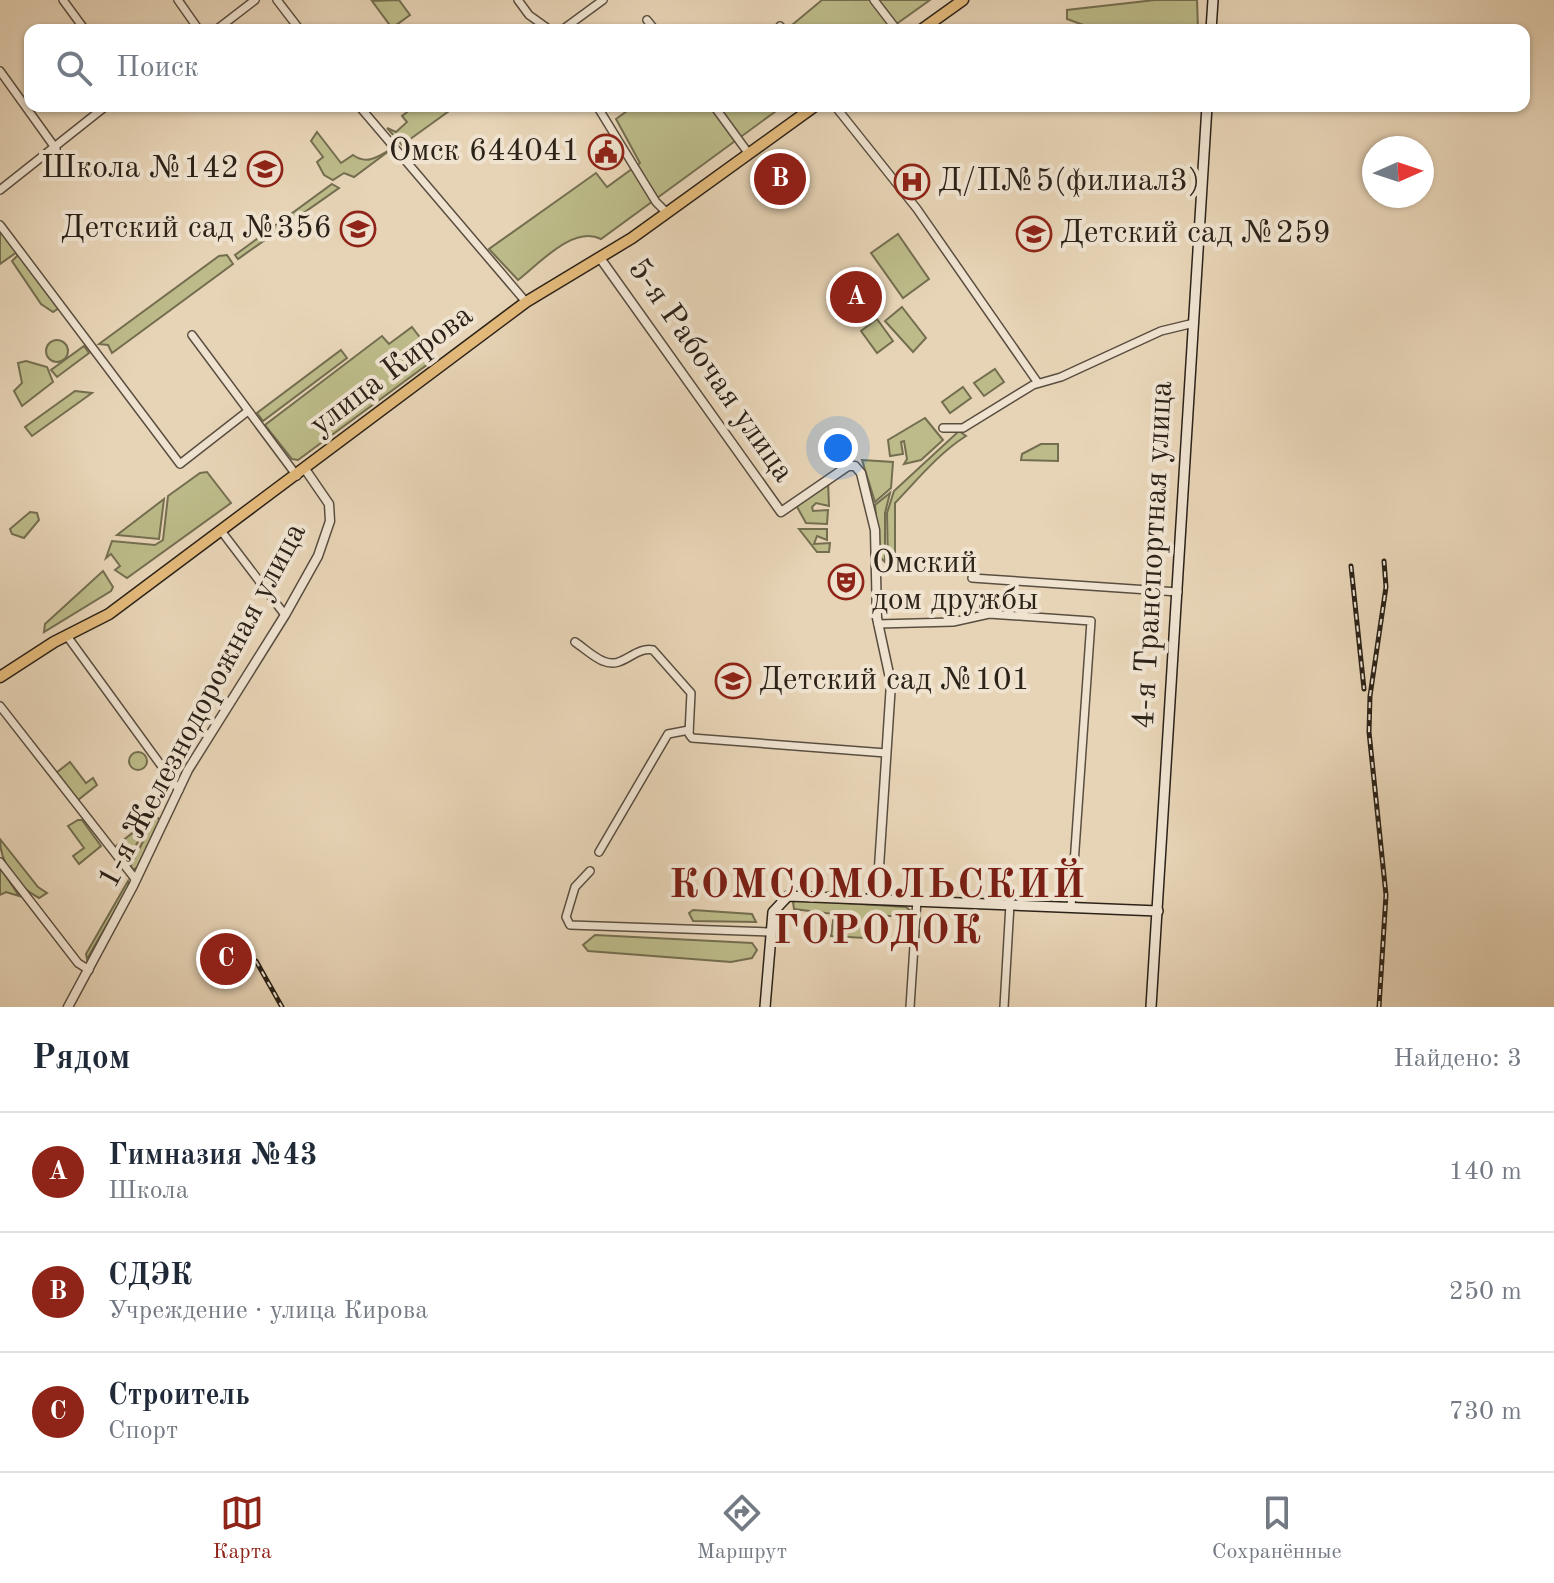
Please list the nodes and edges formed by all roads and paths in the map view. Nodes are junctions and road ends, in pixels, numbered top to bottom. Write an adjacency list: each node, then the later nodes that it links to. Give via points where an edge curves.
1 (63, 0): 11 (street)
2 (178, 0): 12 (street)
3 (255, 0): 13 (street)
4 (277, 0): 14 (street)
5 (518, 0): 15 (street)
6 (603, 0): 16 (street)
7 (874, 0): 18 (street)
8 (963, 0): 19 (main road)
9 (1212, 1): 20 (main road)
10 (647, 20): 17 (street)
11 (81, 24)
12 (195, 24)
13 (224, 24)
14 (295, 24)
15 (542, 24)
16 (570, 24)
17 (650, 24)
18 (892, 24)
19 (929, 24)
20 (1211, 24)
21 (0, 71): 22 (street)
22 (24, 104)
23 (29, 112): 31 (street)
24 (99, 112): 31 (street)
25 (364, 112): 37 (street)
26 (601, 112): 34 (street)
27 (718, 112): 32 (street)
28 (807, 112): 32 (main road, улица Кирова)
29 (840, 112): 40 (street, via 917,209)
30 (1207, 112): 38 (main road, 4-я Транспортная улица)
31 (56, 149): 33 (street)
32 (749, 154): 34 (main road, улица Кирова)
33 (0, 190)
34 (667, 213): 36 (main road, улица Кирова)
35 (0, 225): 41 (street, via 180,464)
36 (600, 258): 37 (main road, улица Кирова); 48 (street, 5-я Рабочая улица, via 781,512 848,466 861,473 871,507)
37 (526, 302): 43 (main road, улица Кирова)
38 (1194, 323): 40 (street, via 1161,331); 46 (main road, 4-я Транспортная улица)
39 (192, 335): 41 (street)
40 (1038, 383): 42 (street, via 963,428)
41 (248, 411): 43 (street)
42 (943, 428)
43 (301, 472): 44 (main road, улица Кирова); 47 (street, 1-я Железнодорожная улица, via 326,495 330,521 318,556)
44 (222, 532): 47 (street); 49 (main road, улица Кирова, via 109,614)
45 (972, 578): 46 (street)
46 (1178, 592): 64 (main road, 4-я Транспортная улица)
47 (285, 615): 55 (street, 1-я Железнодорожная улица)
48 (878, 624): 54 (street, via 891,683); 63 (street, via 953,622 989,614 1091,621)
49 (67, 636): 51 (main road, улица Кирова); 55 (street)
50 (575, 642): 53 (street, via 604,662 619,664 642,650 653,650 691,693)
51 (0, 677)
52 (0, 706): 59 (street)
53 (689, 730): 54 (street, via 692,738); 56 (street, via 668,734)
54 (886, 753): 60 (street)
55 (179, 790): 59 (street, 1-я Железнодорожная улица)
56 (599, 852)
57 (0, 862): 66 (street, via 78,963)
58 (590, 871): 65 (street, via 575,887 566,922 575,926)
59 (136, 880): 66 (street, 1-я Железнодорожная улица)
60 (877, 898): 61 (main road); 65 (main road, via 798,894 779,902)
61 (917, 900): 62 (main road); 69 (street)
62 (1010, 904): 63 (main road); 70 (street)
63 (1071, 907): 64 (main road)
64 (1158, 911): 71 (main road, 4-я Транспортная улица)
65 (769, 932): 68 (main road)
66 (89, 970): 67 (street, 1-я Железнодорожная улица)
67 (68, 1007)
68 (765, 1007)
69 (910, 1007)
70 (1004, 1007)
71 (1151, 1007)

